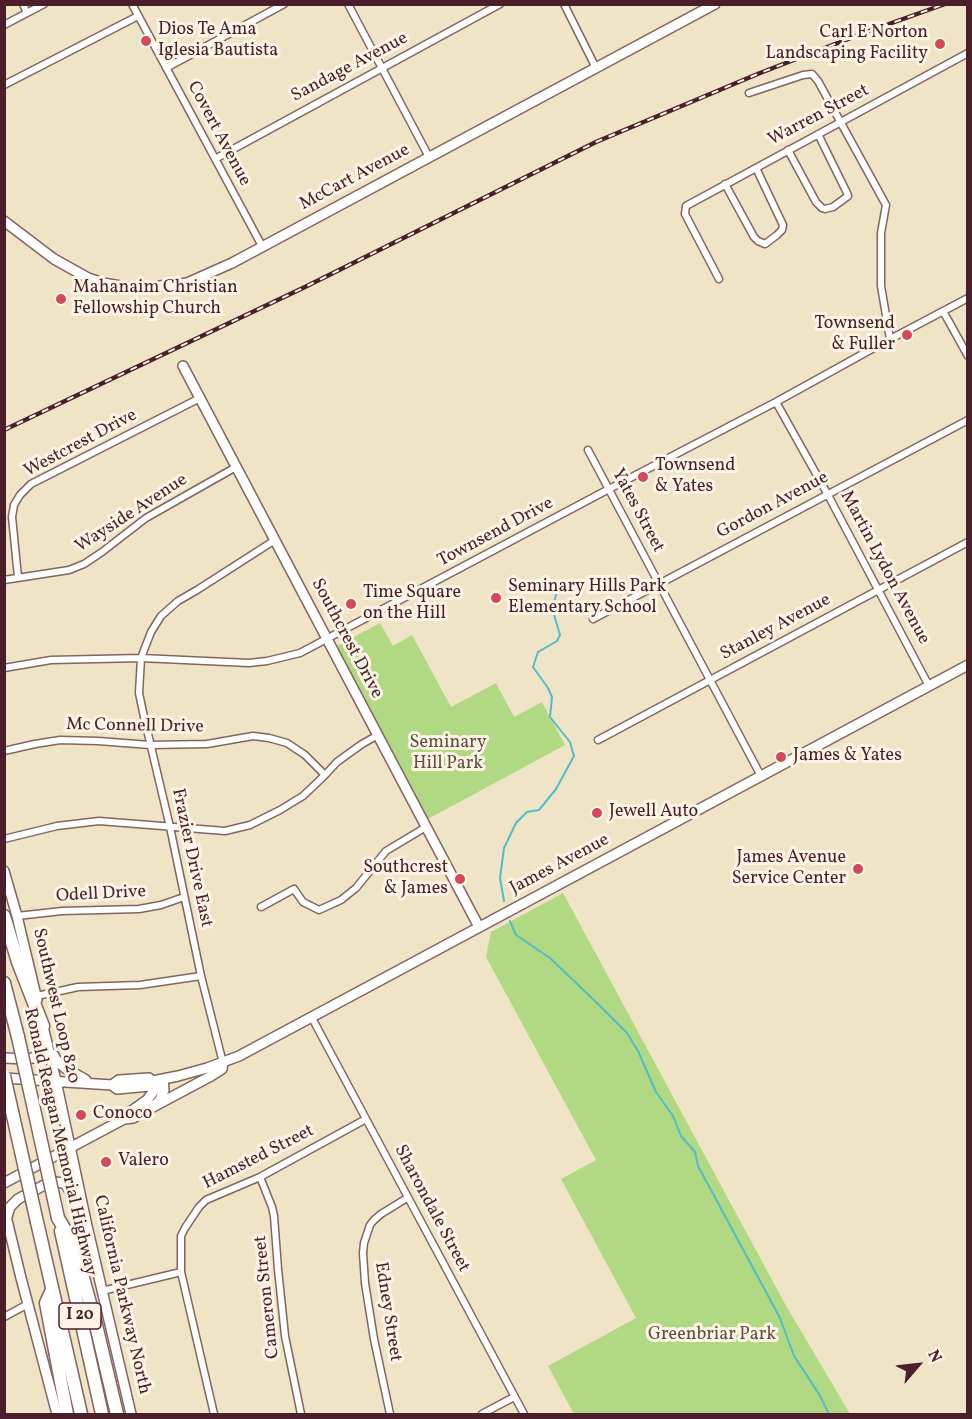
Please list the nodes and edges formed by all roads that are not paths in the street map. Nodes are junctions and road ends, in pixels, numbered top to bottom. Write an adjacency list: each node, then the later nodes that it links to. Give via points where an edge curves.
1 (23, 4): 9 (street)
2 (44, 4): 9 (street)
3 (132, 4): 10 (street, Covert Avenue)
4 (284, 4): 13 (street)
5 (348, 4): 14 (street)
6 (500, 4): 14 (street, Sandage Avenue)
7 (564, 4): 15 (street)
8 (715, 4): 15 (main road, McCart Avenue)
9 (27, 13): 11 (street)
10 (138, 16): 13 (street, Covert Avenue); 16 (street)
11 (4, 25)
12 (968, 53): 18 (street, Warren Street)
13 (166, 68): 22 (street, Covert Avenue)
14 (382, 68): 21 (street); 22 (street, Sandage Avenue)
15 (596, 68): 21 (main road, McCart Avenue)
16 (4, 85)
17 (749, 93): 18 (street, via 812,74)
18 (841, 122): 19 (street, Warren Street); 30 (street, via 886,205 881,233 881,286)
19 (818, 134): 20 (street, Warren Street); 20 (street, via 848,196 833,207 825,209 816,202)
20 (788, 150): 23 (street, Warren Street)
21 (429, 157): 26 (main road, McCart Avenue)
22 (215, 159): 26 (street, Covert Avenue)
23 (756, 168): 24 (street, Warren Street); 24 (street, via 783,225 765,244 754,237)
24 (725, 184): 27 (street, Warren Street, via 686,206 685,214)
25 (4, 221): 26 (main road, McCart Avenue, via 74,271 125,287 187,283)
26 (262, 246)
27 (719, 279)
28 (968, 298): 29 (street, Townsend Drive)
29 (943, 311): 30 (street, Townsend Drive); 31 (street)
30 (890, 339): 34 (street, Townsend Drive)
31 (968, 356)
32 (183, 366): 33 (main road, Southcrest Drive)
33 (200, 398): 37 (main road, Southcrest Drive); 42 (street, Westcrest Drive, via 31,484 14,505 12,517)
34 (776, 402): 38 (street, Townsend Drive); 39 (street, Martin Lydon Avenue)
35 (968, 420): 39 (street, Gordon Avenue)
36 (588, 450): 38 (street, Yates Street)
37 (236, 467): 40 (main road, Southcrest Drive); 42 (street, Wayside Avenue, via 146,518 84,564)
38 (609, 489): 44 (street, Yates Street); 47 (street, Townsend Drive)
39 (828, 495): 44 (street, Gordon Avenue); 45 (street, Martin Lydon Avenue)
40 (275, 540): 47 (main road, Southcrest Drive); 48 (street, Frazier Drive East, via 169,608 151,632)
41 (968, 543): 45 (street, Stanley Avenue)
42 (18, 577): 43 (street, Wayside Avenue)
43 (4, 580)
44 (659, 584): 46 (street, Gordon Avenue); 51 (street, Yates Street)
45 (878, 591): 51 (street, Stanley Avenue); 52 (street, Martin Lydon Avenue)
46 (593, 619)
47 (327, 639): 48 (street, Townsend Drive, via 300,653 267,661); 53 (main road, Southcrest Drive)
48 (141, 658): 50 (street, Townsend Drive, via 51,660); 55 (street, Frazier Drive East, via 139,693)
49 (968, 665): 52 (main road, James Avenue)
50 (4, 668)
51 (710, 680): 54 (street, Stanley Avenue); 58 (street, Yates Street)
52 (929, 686): 58 (main road, James Avenue)
53 (378, 735): 57 (street, via 337,762); 60 (main road, Southcrest Drive)
54 (598, 740)
55 (150, 745): 56 (street, Mc Connell Drive, via 60,740); 57 (street, Mc Connell Drive, via 269,738 305,754); 59 (street, Frazier Drive East)
56 (4, 751)
57 (325, 776): 59 (street, via 303,796 250,825 225,831)
58 (761, 777): 66 (main road, James Avenue)
59 (170, 827): 61 (street, via 99,821); 63 (street, Frazier Drive East)
60 (426, 827): 64 (street, via 386,851 341,900 319,910 303,902 294,889); 66 (main road, Southcrest Drive)
61 (4, 839)
62 (4, 871): 65 (main road, Southwest Loop 820)
63 (184, 897): 65 (street, Odell Drive, via 139,909); 67 (street, Frazier Drive East)
64 (261, 907)
65 (11, 916): 69 (main road, Southwest Loop 820); 71 (highway, via 18,962)
66 (480, 927): 70 (main road, James Avenue)
67 (201, 976): 69 (street, via 141,985 78,987); 74 (street, Frazier Drive East)
68 (4, 983): 87 (highway, Ronald Reagan Memorial Highway / I 20, bridge)
69 (37, 996): 71 (main road, Southwest Loop 820)
70 (312, 1018): 74 (main road, James Avenue); 81 (street, Sharondale Street)
71 (43, 1028): 72 (main road, Southwest Loop 820); 73 (main road, via 45,1041 41,1052 33,1058)
72 (47, 1044): 77 (main road, Southwest Loop 820); 78 (main road, via 64,1068)
73 (4, 1058)
74 (223, 1063): 76 (main road, James Avenue); 79 (main road, via 222,1069 211,1076)
75 (4, 1077): 77 (main road, James Avenue); 91 (highway, I 20, bridge)
76 (158, 1080): 78 (main road, James Avenue); 79 (main road, via 164,1090); 80 (main road, via 147,1100)
77 (56, 1081): 78 (main road, James Avenue); 82 (main road, Southwest Loop 820)
78 (96, 1084)
79 (152, 1108): 80 (main road)
80 (124, 1119): 82 (main road)
81 (366, 1119): 83 (street, Hamsted Street); 85 (street, Sharondale Street)
82 (70, 1148): 84 (main road); 89 (main road, California Parkway North)
83 (260, 1177): 90 (street, Hamsted Street, via 206,1200 199,1207 181,1236); 103 (street, Cameron Street, via 274,1216 285,1336)
84 (4, 1183)
85 (408, 1198): 95 (street, Sharondale Street); 104 (street, Edney Street, via 374,1220 363,1253 374,1339)
86 (4, 1208): 88 (main road)
87 (58, 1218): 99 (highway, Ronald Reagan Memorial Highway / I 20); 100 (highway, via 74,1245)
88 (7, 1219): 89 (main road, via 13,1202 50,1182 60,1182 69,1189); 93 (main road)
89 (87, 1226): 92 (main road, California Parkway North)
90 (181, 1272): 92 (street); 102 (street, Hamsted Street)
91 (52, 1290): 97 (highway, via 46,1303); 98 (highway, I 20)
92 (102, 1291): 101 (main road, California Parkway North)
93 (28, 1304): 94 (street); 96 (main road)
94 (4, 1317)
95 (514, 1397): 105 (street); 106 (street, Sharondale Street)
96 (57, 1414)
97 (66, 1414)
98 (81, 1414)
99 (102, 1414)
100 (117, 1414)
101 (131, 1414)
102 (214, 1414)
103 (301, 1414)
104 (390, 1414)
105 (482, 1414)
106 (524, 1414)

